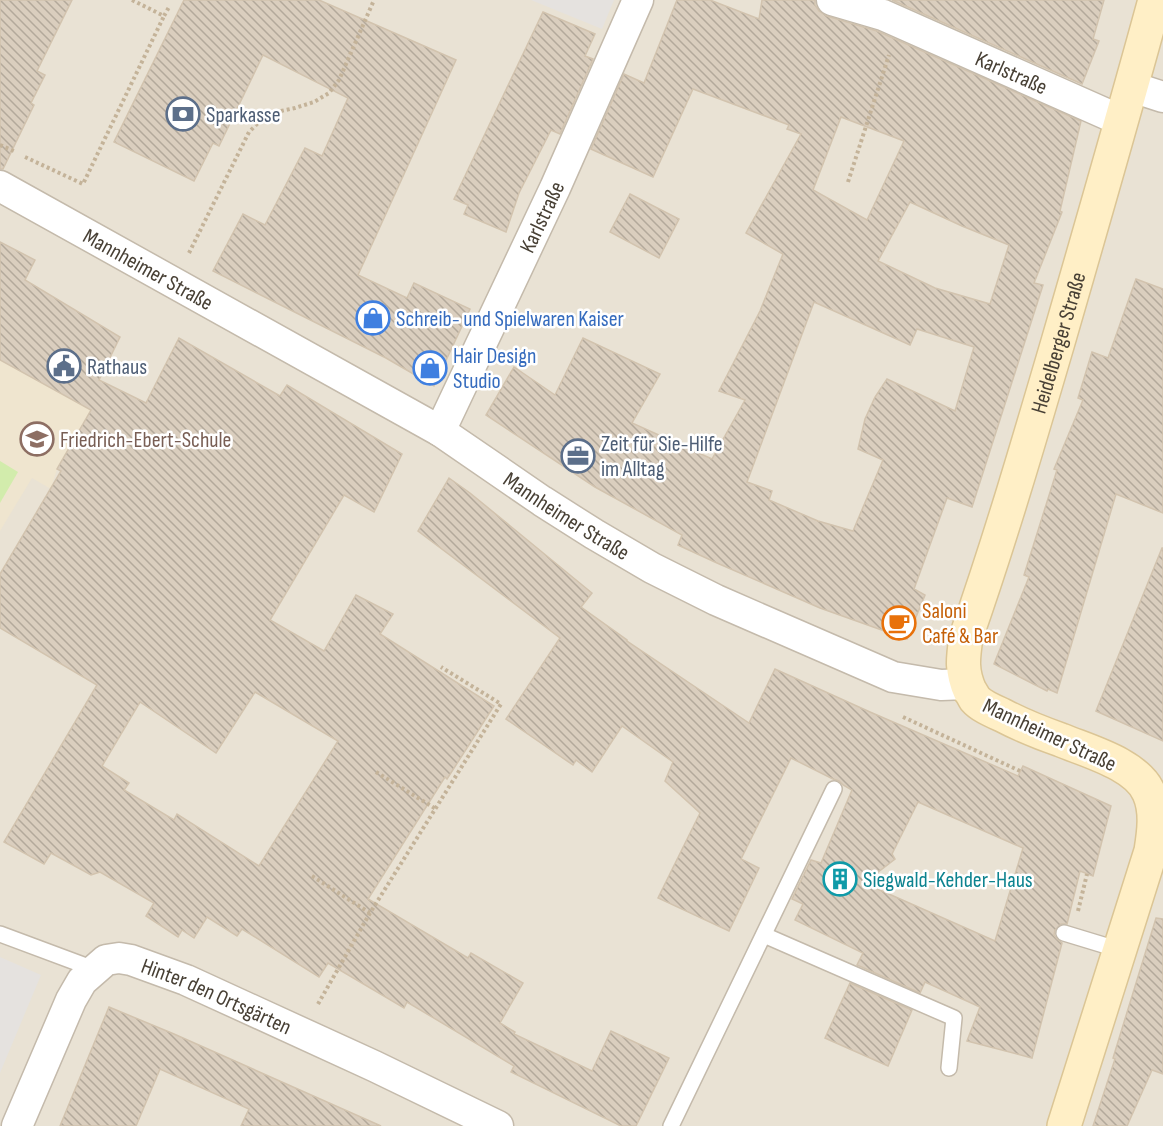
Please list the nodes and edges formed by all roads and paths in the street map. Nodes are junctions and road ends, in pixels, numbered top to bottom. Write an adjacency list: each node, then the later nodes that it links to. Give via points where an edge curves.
1 (132, 0): 7 (path)
2 (374, 0): 15 (path, via 339,80 329,93 314,102 276,112 249,132)
3 (638, 0): 16 (street, Karlstraße)
4 (832, 0): 8 (street, Karlstraße)
5 (1155, 0): 9 (street, Heidelberger Straße)
6 (169, 7): 7 (path)
7 (164, 16): 12 (path, via 83,184)
8 (900, 23): 11 (street, Karlstraße); 13 (path)
9 (1132, 87): 10 (street); 11 (street, Heidelberger Straße)
10 (1163, 97)
11 (1122, 121): 18 (street, Heidelberger Straße, via 1007,516 966,638 963,671)
12 (0, 145)
13 (848, 182)
14 (0, 186): 15 (street, Mannheimer Straße)
15 (174, 282): 16 (street, Mannheimer Straße)
16 (440, 431): 18 (street, Mannheimer Straße, via 594,534 716,600 893,677 941,685)
17 (441, 667): 24 (path, via 501,704)
18 (967, 684): 23 (street, Mannheimer Straße, via 975,699 987,707 1108,759)
19 (896, 713): 20 (path)
20 (1020, 771)
21 (376, 772): 24 (path)
22 (834, 789): 29 (lane)
23 (1156, 790): 30 (street, Mannheimer Straße, via 1151,851)
24 (436, 809): 26 (path)
25 (312, 876): 26 (path)
26 (370, 914): 32 (path)
27 (1064, 933): 30 (lane)
28 (0, 934): 31 (lane)
29 (764, 934): 33 (lane, via 954,1018); 36 (lane)
30 (1120, 950): 37 (street, Mannheimer Straße)
31 (94, 969): 32 (street, Hinter den Ortsgärten, via 106,960 131,960 186,980); 34 (street, Hinter den Ortsgärten, via 71,1000)
32 (302, 1033): 35 (street, Hinter den Ortsgärten)
33 (949, 1068)
34 (17, 1126)
35 (498, 1126)
36 (671, 1126)
37 (1064, 1126)

